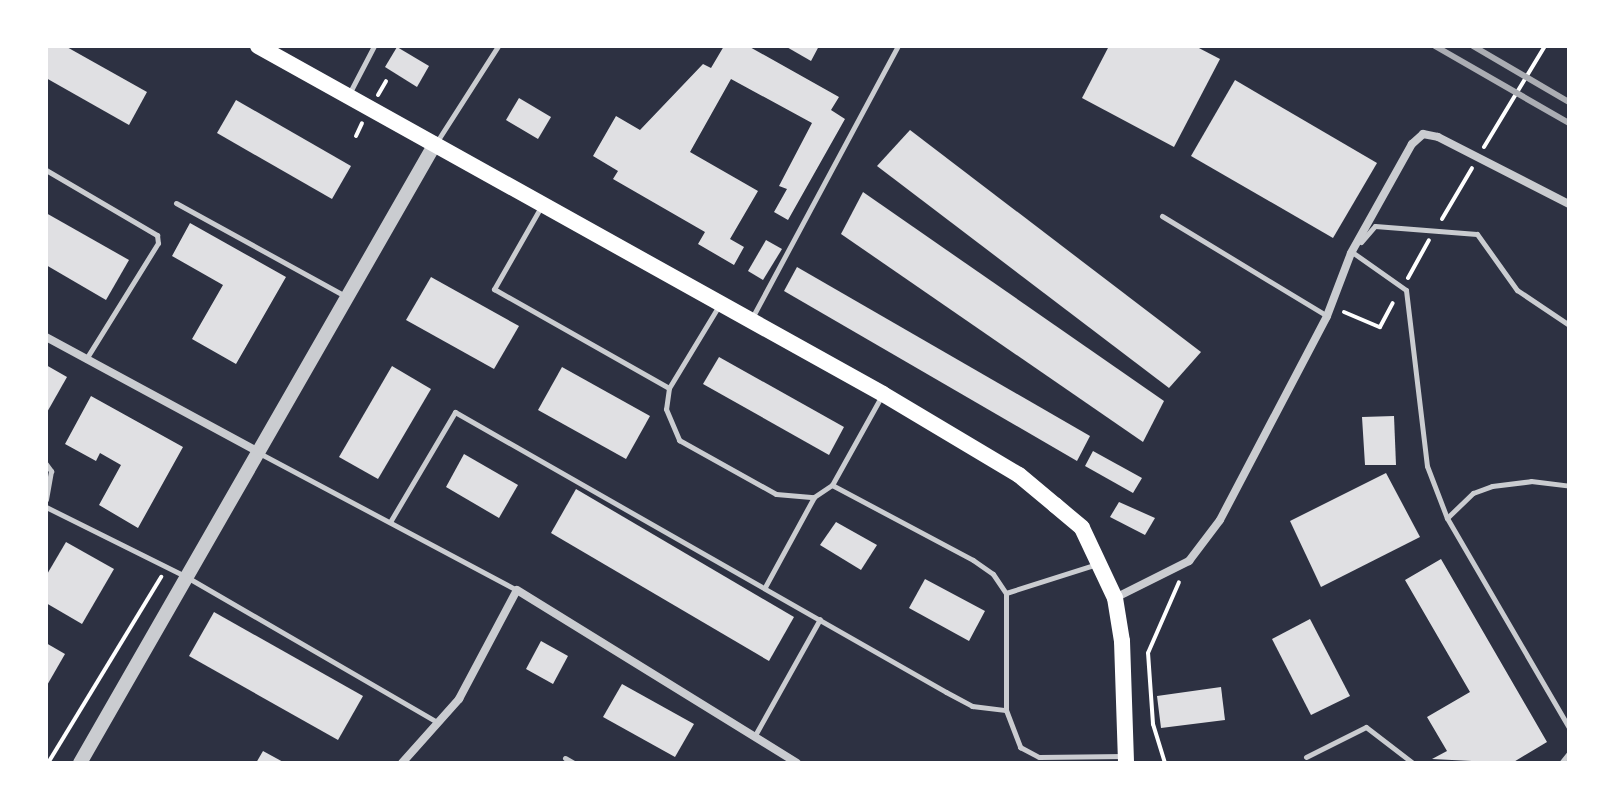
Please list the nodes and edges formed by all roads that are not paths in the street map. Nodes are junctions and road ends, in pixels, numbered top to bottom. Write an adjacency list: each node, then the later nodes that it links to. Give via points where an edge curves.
1 (258, 46): 5 (main road)
2 (374, 46): 5 (lane)
3 (498, 46): 6 (lane)
4 (898, 46): 16 (lane)
5 (347, 97): 6 (main road)
6 (435, 144): 8 (main road); 13 (street)
7 (46, 170): 19 (lane, via 157,235 158,243)
8 (544, 202): 14 (main road); 20 (lane, via 494,289)
9 (176, 203): 13 (lane)
10 (1569, 204): 12 (street, via 1423,134 1412,144)
11 (1162, 216): 15 (lane)
12 (1351, 253): 15 (street); 17 (lane, via 1375,226 1477,234 1517,290); 29 (lane, via 1374,263 1406,290 1427,466)
13 (346, 297): 22 (street)
14 (720, 304): 16 (main road); 20 (lane)
15 (1327, 316): 36 (street, via 1220,520 1189,561)
16 (750, 320): 21 (main road)
17 (1569, 325)
18 (46, 337): 19 (street)
19 (86, 359): 22 (street)
20 (669, 388): 26 (lane, via 666,409 679,440 776,494)
21 (883, 394): 24 (lane); 31 (main road, via 1019,475 1082,528)
22 (257, 451): 30 (lane); 32 (street)
23 (46, 464): 27 (lane, via 51,471)
24 (832, 485): 26 (lane); 35 (lane, via 973,560 993,574)
25 (1569, 486): 29 (lane, via 1531,481 1492,486 1473,493)
26 (814, 497): 33 (lane)
27 (46, 500)
28 (46, 507): 32 (lane)
29 (1447, 518): 40 (lane)
30 (390, 522): 33 (lane, via 455,412); 34 (lane)
31 (1102, 563): 35 (lane); 36 (main road)
32 (185, 576): 39 (lane); 46 (street)
33 (765, 587): 37 (lane)
34 (517, 590): 39 (street, via 459,699); 41 (street)
35 (1006, 593): 38 (lane)
36 (1115, 598): 45 (main road, via 1122,641)
37 (820, 619): 38 (lane, via 972,706); 41 (lane)
38 (1006, 710): 45 (lane, via 1020,747 1039,757)
39 (437, 722): 47 (street)
40 (1569, 728)
41 (754, 738): 49 (street)
42 (1569, 753): 51 (lane)
43 (1306, 757): 50 (lane, via 1366,727)
44 (565, 758): 48 (lane)
45 (1125, 760)
46 (80, 763)
47 (402, 763)
48 (574, 763)
49 (797, 763)
50 (1413, 763)
51 (1561, 763)

